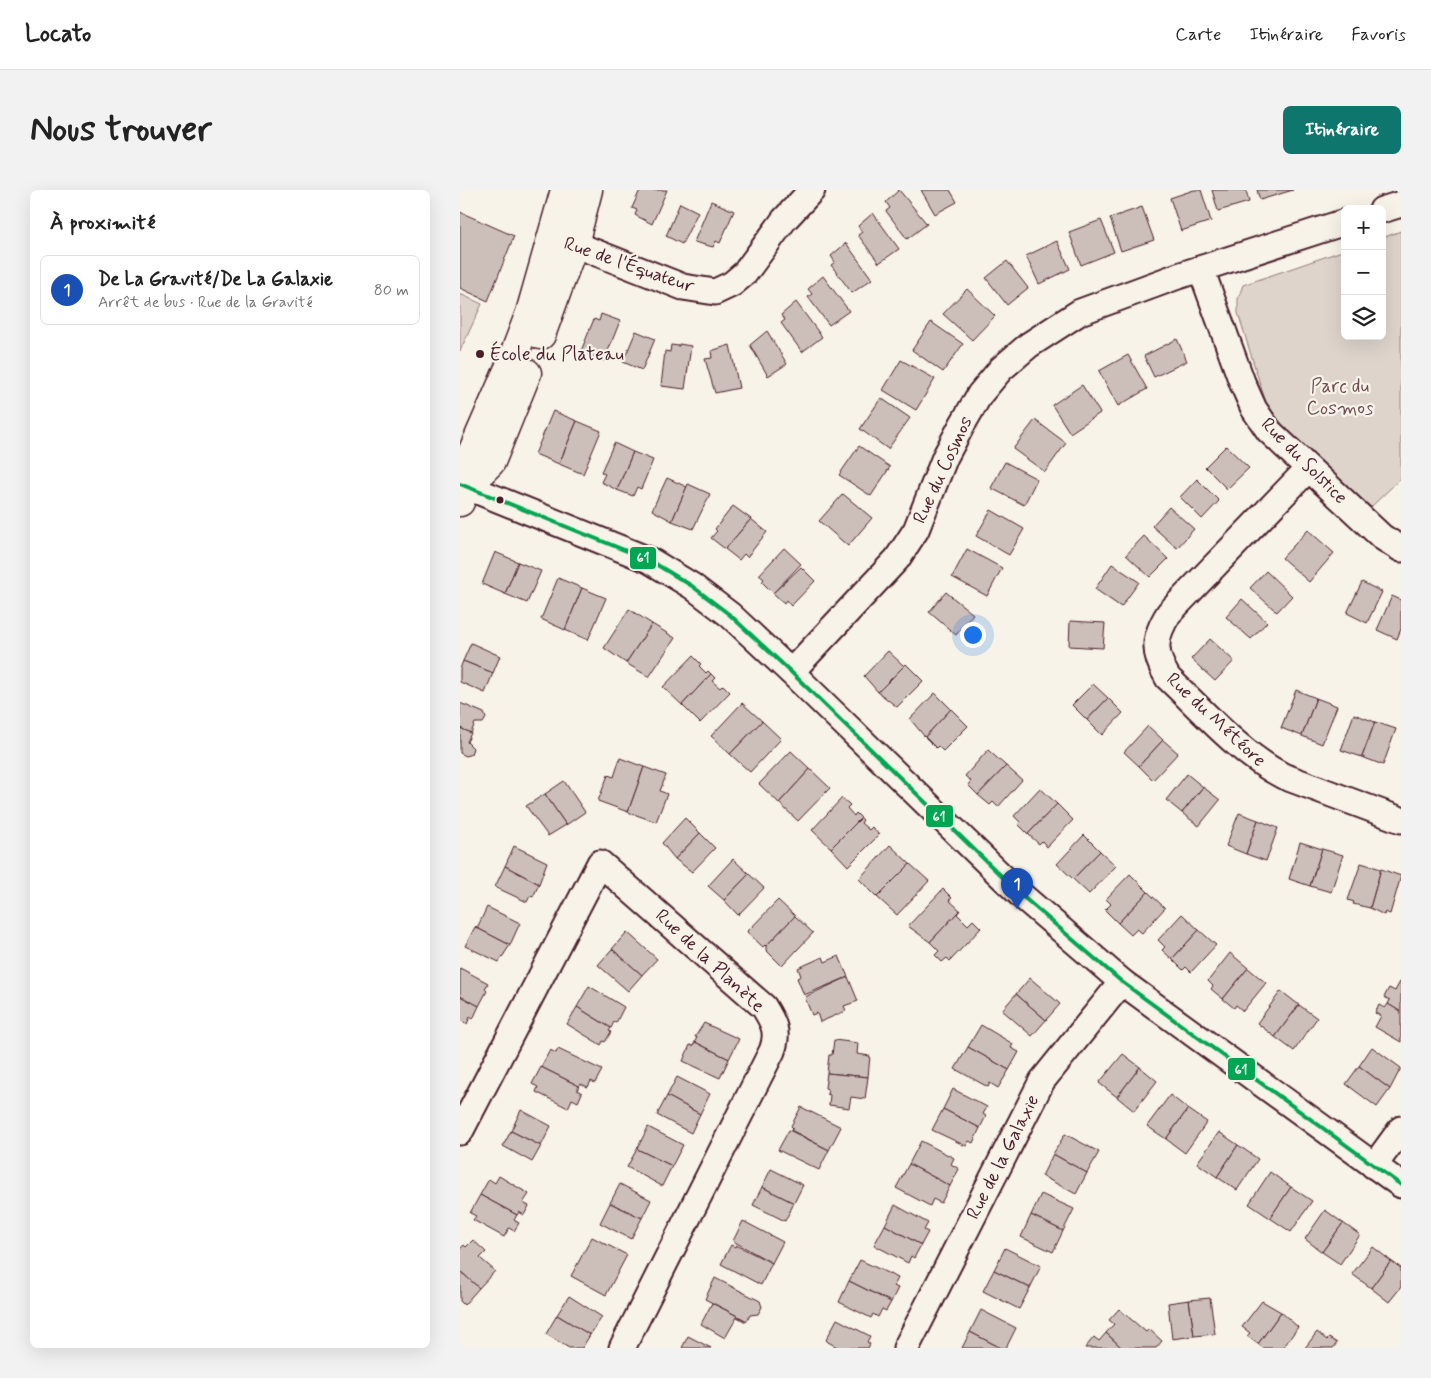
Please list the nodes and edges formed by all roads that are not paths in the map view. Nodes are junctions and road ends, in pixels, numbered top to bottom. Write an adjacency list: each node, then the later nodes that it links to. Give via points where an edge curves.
1 (565, 190): 7 (street)
2 (588, 190): 7 (street)
3 (812, 190): 7 (street, Rue de l'Équateur, via 784,220 745,272 732,284 715,292 683,287)
4 (1401, 204): 5 (street)
5 (1386, 209)
6 (1341, 223): 8 (street, Rue du Cosmos)
7 (562, 241): 10 (street, via 529,369 491,462)
8 (1201, 269): 9 (street, Rue du Solstice, via 1254,409 1269,431); 12 (street, Rue du Cosmos, via 1080,312 1052,328 1001,369 980,394 962,425 945,457 916,530 897,559)
9 (1308, 469): 11 (street, Rue du Solstice, via 1382,537); 13 (street, Rue du Météore, via 1169,613 1159,628 1156,642 1159,659 1168,678 1265,767)
10 (462, 491): 12 (street, via 649,560 692,586 730,615)
11 (1401, 549)
12 (791, 672): 14 (street, via 1022,895)
13 (1401, 820)
14 (1122, 982): 17 (street); 20 (street, Rue de la Galaxie, via 1042,1081)
15 (1401, 1130): 17 (street)
16 (460, 1132): 19 (street, Rue de la Planète, via 600,863 764,1007 773,1022 777,1039)
17 (1374, 1166): 18 (street)
18 (1401, 1186)
19 (622, 1348)
20 (906, 1348)

